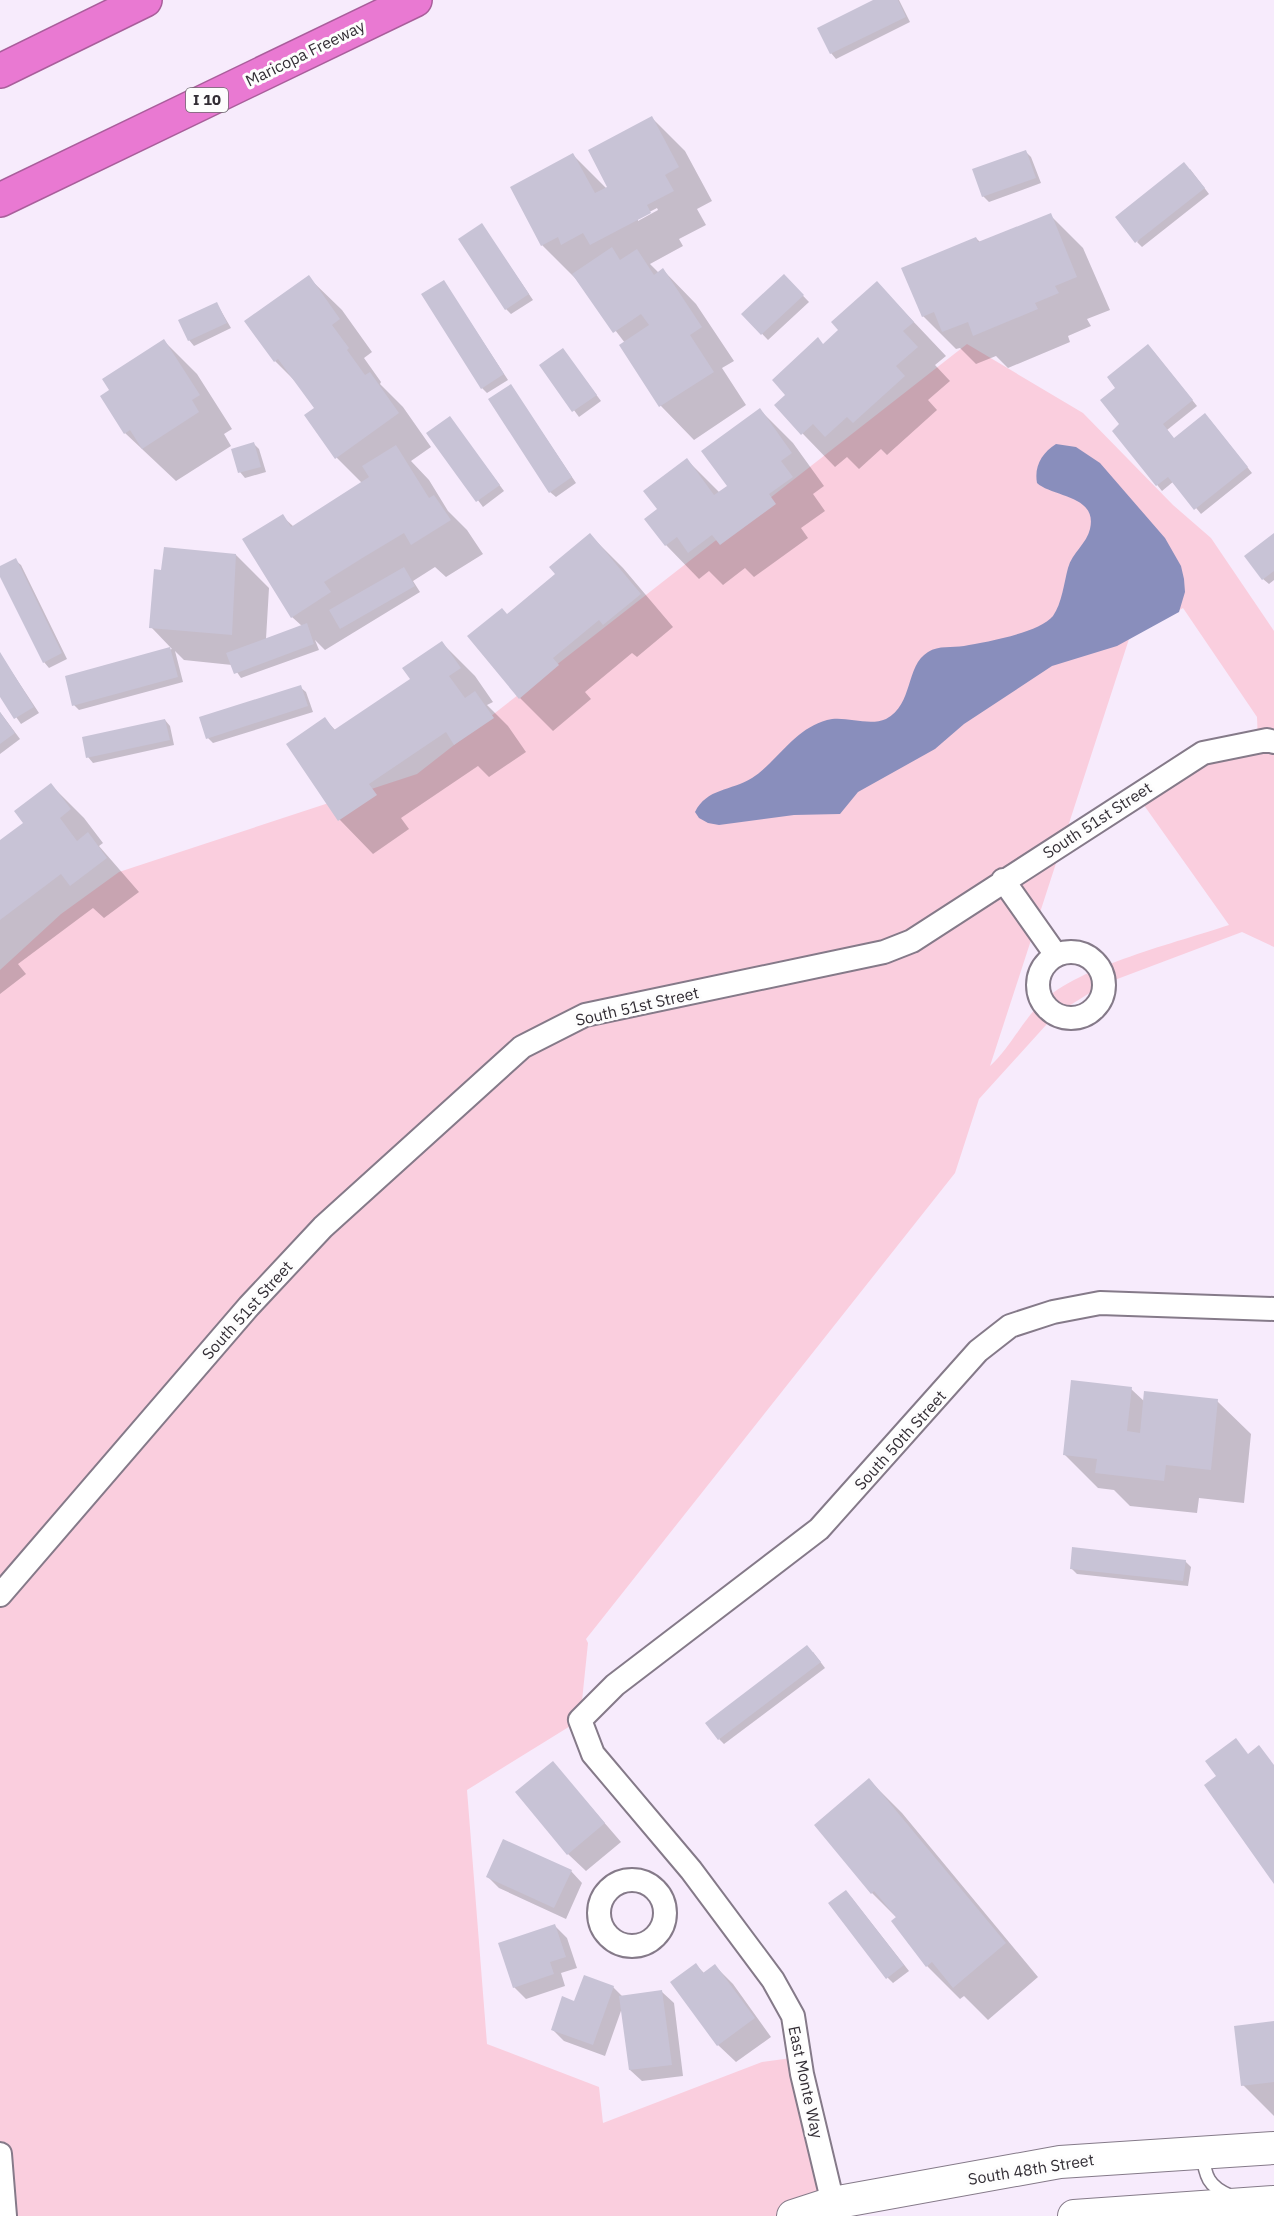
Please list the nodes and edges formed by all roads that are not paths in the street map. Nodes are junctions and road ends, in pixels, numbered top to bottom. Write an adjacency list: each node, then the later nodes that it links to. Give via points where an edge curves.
1 (145, 0): 3 (highway)
2 (415, 0): 4 (highway, Maricopa Freeway / I 10)
3 (0, 71)
4 (0, 200)
5 (1274, 742): 6 (street, South 51st Street, via 1266,740 1203,753)
6 (1003, 880): 7 (street); 9 (street, South 51st Street, via 912,941 884,952 585,1015 522,1047 323,1227 249,1306)
7 (1056, 955)
8 (1274, 1309): 10 (street, South 50th Street, via 1100,1303 1010,1326 978,1351 819,1530 615,1685)
9 (0, 1595)
10 (580, 1720): 11 (street, East Monte Way, via 592,1754)
11 (691, 1870): 12 (street); 17 (street, East Monte Way, via 772,1980 793,2016 802,2074)
12 (659, 1894)
13 (1274, 2148): 14 (main road, South 48th Street)
14 (1202, 2151): 16 (lane, via 1205,2173 1216,2190); 17 (main road, South 48th Street, via 1060,2162)
15 (0, 2154): 18 (street)
16 (1261, 2203): 20 (main road)
17 (834, 2209): 19 (main road, South 48th Street)
18 (5, 2216)
19 (793, 2216)
20 (1074, 2216)

